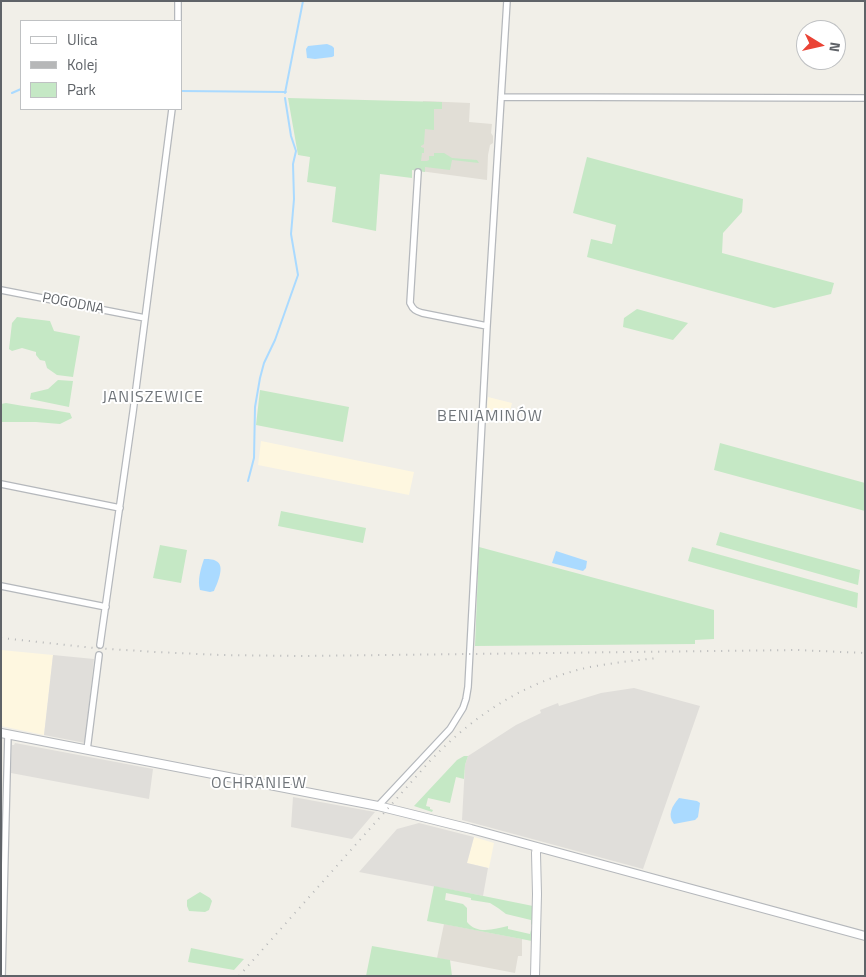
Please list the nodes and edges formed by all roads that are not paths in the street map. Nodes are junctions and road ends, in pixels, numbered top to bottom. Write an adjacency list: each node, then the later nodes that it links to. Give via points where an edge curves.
1 (178, 1): 3 (street)
2 (507, 1): 4 (street)
3 (178, 20)
4 (501, 97): 5 (street); 10 (street)
5 (865, 98)
6 (172, 110): 9 (street)
7 (418, 172): 10 (street, via 412,308 422,313)
8 (1, 290): 9 (street, POGODNA)
9 (145, 318): 12 (street)
10 (487, 326): 19 (street, via 466,699 450,729)
11 (1, 484): 12 (street)
12 (120, 508): 14 (street)
13 (1, 586): 14 (street)
14 (106, 607): 15 (street)
15 (100, 645)
16 (98, 655): 18 (street)
17 (4, 733): 18 (street); 22 (street)
18 (87, 750): 19 (street)
19 (378, 806): 20 (street)
20 (537, 847): 21 (street); 23 (street)
21 (865, 936)
22 (2, 976)
23 (536, 976)

